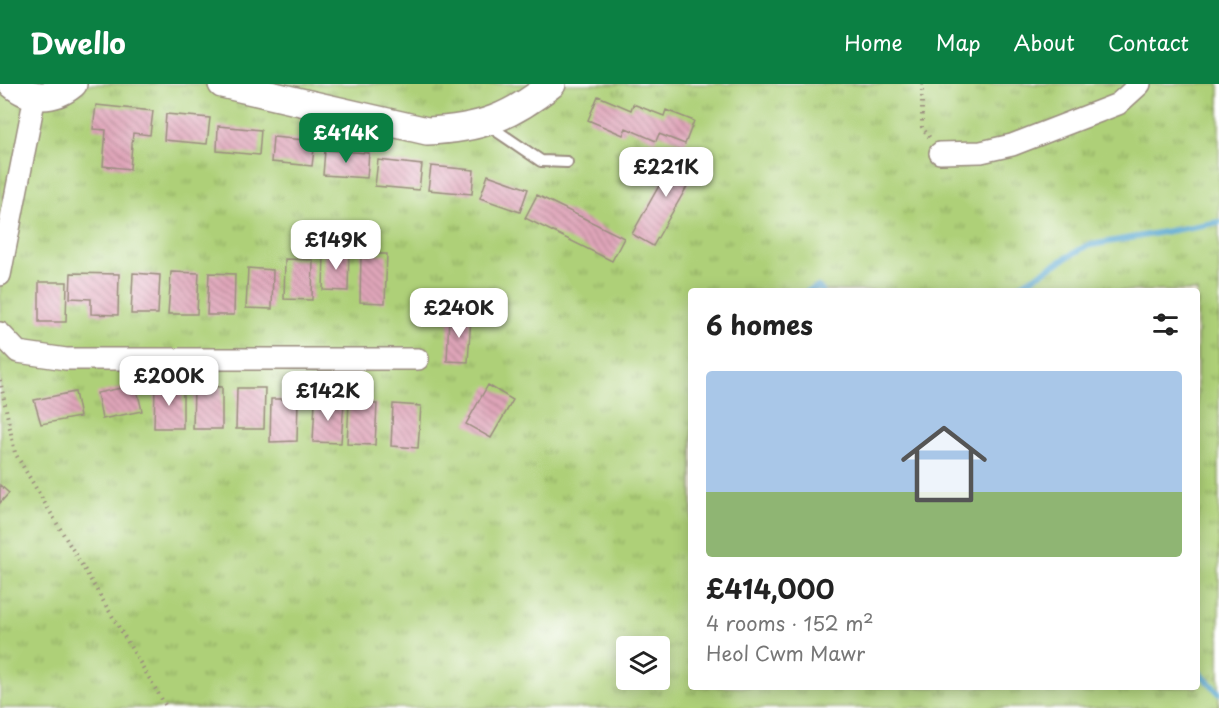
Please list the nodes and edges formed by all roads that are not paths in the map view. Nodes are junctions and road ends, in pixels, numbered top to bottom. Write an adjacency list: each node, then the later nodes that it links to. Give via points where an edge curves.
1 (73, 84): 5 (street, via 43,97)
2 (552, 84): 6 (street, via 511,113)
3 (1140, 84): 7 (street, via 1118,104 1012,145 981,152)
4 (233, 85): 6 (street, via 427,131 458,130)
5 (23, 90): 9 (street)
6 (484, 123): 8 (lane, via 542,161)
7 (940, 153)
8 (567, 162)
9 (0, 275)
10 (0, 333): 11 (street, via 18,352 66,359)
11 (418, 359)

